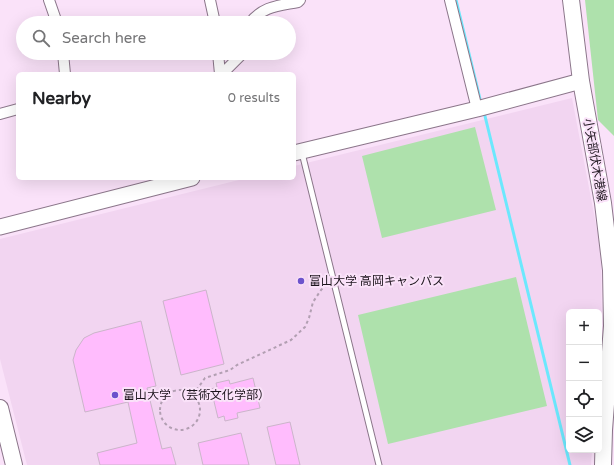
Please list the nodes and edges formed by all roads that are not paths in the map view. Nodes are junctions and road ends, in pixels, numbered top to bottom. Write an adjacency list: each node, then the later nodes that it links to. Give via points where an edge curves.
1 (49, 0): 6 (street)
2 (210, 0): 7 (street)
3 (300, 0): 8 (street, via 270,7)
4 (450, 0): 16 (street)
5 (571, 0): 15 (main road, 小矢部伏木港線)
6 (55, 16)
7 (213, 16)
8 (255, 16)
9 (64, 60): 12 (street)
10 (219, 60): 13 (street)
11 (236, 60): 14 (street)
12 (65, 72)
13 (221, 72)
14 (223, 72)
15 (581, 81): 16 (street); 25 (main road, 小矢部伏木港線, via 603,203 611,270 612,326)
16 (483, 107): 19 (street)
17 (16, 110): 18 (street)
18 (0, 114)
19 (298, 153): 24 (lane, via 334,281)
20 (184, 180): 21 (street)
21 (0, 226)
22 (0, 408): 23 (main road)
23 (14, 465)
24 (379, 465)
25 (603, 465)

